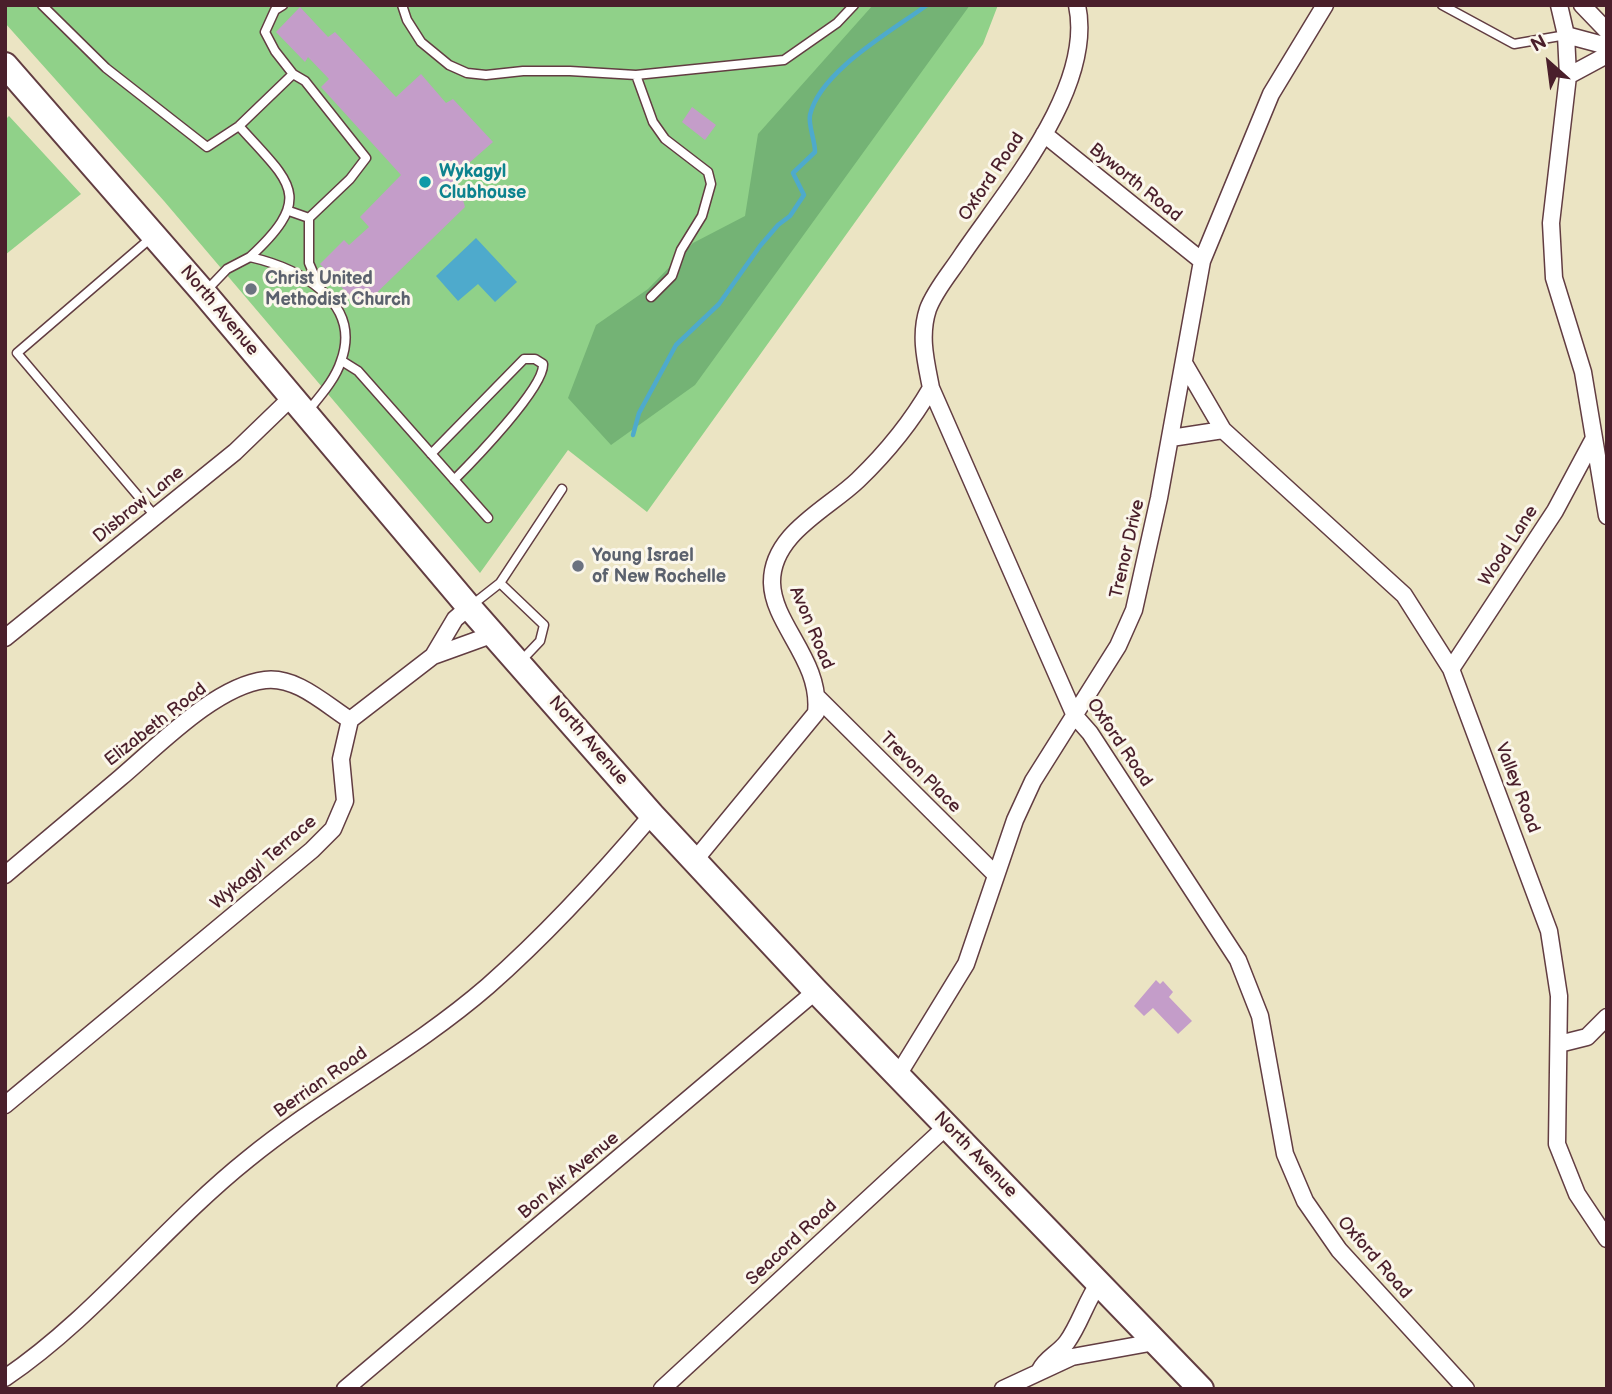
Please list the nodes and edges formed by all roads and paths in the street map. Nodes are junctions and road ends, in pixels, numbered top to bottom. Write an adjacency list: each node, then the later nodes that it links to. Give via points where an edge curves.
1 (42, 5): 18 (lane, via 106,68 207,147)
2 (283, 5): 15 (lane, via 275,10 265,32)
3 (402, 5): 16 (lane, via 421,42 467,73)
4 (854, 5): 16 (lane, via 837,23 784,60)
5 (1077, 5): 19 (street, Oxford Road, via 1075,66)
6 (1325, 5): 24 (street, Trenor Drive, via 1271,94)
7 (1442, 5): 11 (lane, via 1514,44)
8 (1559, 5): 11 (street)
9 (1582, 5): 10 (street)
10 (1607, 31)
11 (1566, 35): 12 (street); 17 (street)
12 (1607, 46)
13 (1607, 55): 17 (street)
14 (5, 65): 22 (main road, North Avenue)
15 (293, 74): 18 (lane); 21 (lane, via 305,81 366,158)
16 (636, 75): 27 (lane, via 653,122 665,139 708,172 711,184 702,216 681,250 672,276)
17 (1568, 76): 34 (street, via 1550,223 1553,264 1565,321 1583,372)
18 (239, 126): 20 (lane, via 290,191)
19 (1044, 134): 24 (street, Byworth Road); 30 (street, Oxford Road, via 928,310 923,346)
20 (289, 211): 21 (lane); 23 (lane)
21 (309, 218): 25 (lane, via 309,263)
22 (154, 236): 26 (main road, North Avenue); 38 (lane, via 17,354)
23 (250, 257): 25 (lane, via 284,266); 26 (lane, via 227,269)
24 (1202, 261): 29 (street, Trenor Drive)
25 (319, 286): 28 (lane, via 335,305 345,331)
26 (204, 293): 31 (main road, North Avenue)
27 (651, 297)
28 (342, 361): 31 (lane); 35 (lane, via 358,371)
29 (1184, 363): 32 (street, Valley Road); 33 (street, Trenor Drive)
30 (931, 388): 48 (street, Avon Road, via 876,462 793,533 780,552 772,584); 49 (street, Oxford Road)
31 (299, 406): 38 (street, Disbrow Lane); 42 (main road, North Avenue)
32 (1223, 430): 33 (street); 47 (street, Valley Road, via 1404,595)
33 (1171, 438): 49 (street, Trenor Drive, via 1134,610 1118,646)
34 (1593, 440): 39 (street); 47 (street, Wood Lane, via 1555,511)
35 (431, 454): 36 (lane); 36 (lane, via 524,359 543,364 534,386 509,420)
36 (454, 480): 40 (lane)
37 (562, 489): 41 (lane)
38 (155, 516): 44 (street, Disbrow Lane)
39 (1607, 516)
40 (488, 518)
41 (500, 583): 42 (lane); 46 (lane, via 544,625 540,641)
42 (469, 607): 43 (main road, North Avenue); 45 (street, via 455,619)
43 (494, 634): 45 (street); 46 (main road, North Avenue)
44 (5, 638)
45 (433, 656): 50 (street)
46 (520, 662): 51 (main road, North Avenue)
47 (1451, 669): 57 (street, Valley Road, via 1549,931 1559,996)
48 (818, 698): 52 (street, Avon Road, via 811,722); 54 (street, Trevon Place)
49 (1075, 716): 54 (street, Trenor Drive, via 1033,780); 70 (street, Oxford Road, via 1238,960 1260,1016 1286,1154 1305,1201 1339,1250)
50 (350, 720): 53 (street, Elizabeth Road, via 323,699 284,681 264,680 244,687 188,721); 59 (street, Wykagyl Terrace, via 341,759 345,801 332,829)
51 (652, 815): 52 (main road, North Avenue); 65 (street, Berrian Road, via 613,862 488,986 248,1158 193,1205 47,1348)
52 (695, 860): 55 (main road, North Avenue)
53 (5, 875)
54 (996, 875): 58 (street, Trenor Drive, via 966,964)
55 (816, 991): 58 (main road, North Avenue); 66 (street, Bon Air Avenue)
56 (1607, 1017): 57 (street, via 1587,1037)
57 (1559, 1044): 61 (street, Valley Road, via 1557,1144 1577,1194)
58 (898, 1075): 60 (main road, North Avenue)
59 (5, 1105)
60 (947, 1126): 62 (main road, North Avenue); 67 (street, Seacord Road)
61 (1607, 1239)
62 (1099, 1283): 63 (main road, North Avenue); 64 (street, via 1066,1343)
63 (1155, 1342): 64 (street, via 1083,1354); 69 (main road, North Avenue)
64 (1041, 1370): 68 (street)
65 (5, 1378)
66 (345, 1389)
67 (662, 1389)
68 (1003, 1389)
69 (1201, 1389)
70 (1466, 1389)

